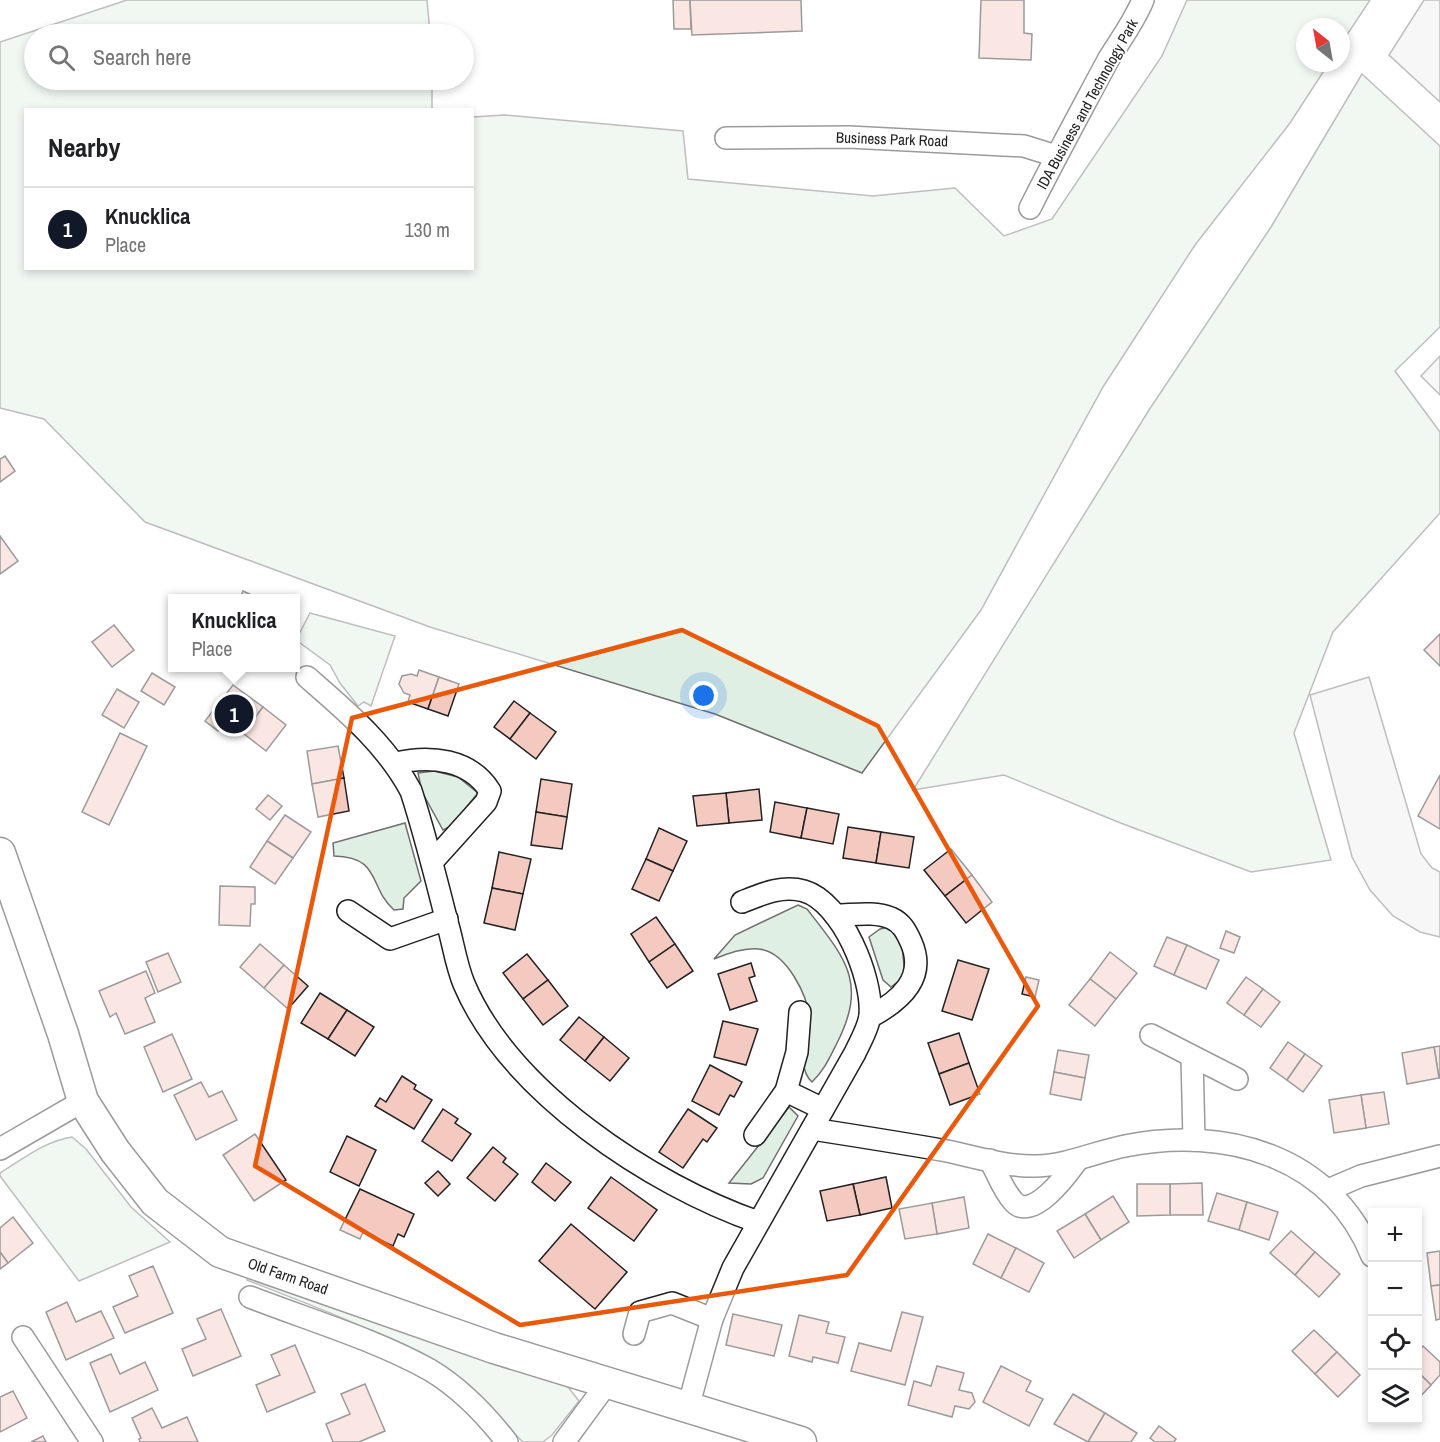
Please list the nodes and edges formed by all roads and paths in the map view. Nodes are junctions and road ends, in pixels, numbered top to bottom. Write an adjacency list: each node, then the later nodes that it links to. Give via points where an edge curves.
1 (1143, 0): 3 (street, IDA Business and Technology Park)
2 (726, 138): 3 (street, Business Park Road, via 849,137 1013,145)
3 (1056, 156): 4 (street, IDA Business and Technology Park)
4 (1030, 208)
5 (307, 677): 6 (street)
6 (396, 764): 8 (street, via 411,791); 8 (street, via 418,758 452,762 483,781 490,791 486,802)
7 (0, 853): 19 (street, Old Farm Road)
8 (432, 862): 12 (street)
9 (742, 902): 11 (street, via 772,889 804,891 822,901)
10 (348, 911): 12 (street, via 390,939)
11 (835, 915): 14 (street, via 859,957 870,988); 14 (street, via 873,914 890,918 904,927 912,944 917,960 915,976 893,1005)
12 (447, 919): 29 (street, via 463,982 483,1022 546,1095 671,1185)
13 (800, 1012): 18 (street, via 797,1052)
14 (870, 1017): 20 (street, via 855,1053)
15 (1151, 1035): 16 (street)
16 (1192, 1057): 17 (street); 23 (street)
17 (1237, 1079)
18 (786, 1091): 20 (street); 22 (street)
19 (84, 1101): 24 (street); 35 (street, Old Farm Road, via 115,1151 155,1202 220,1252 494,1348)
20 (823, 1109): 21 (street)
21 (812, 1128): 26 (street); 29 (street)
22 (754, 1135)
23 (1194, 1140): 27 (street, via 1123,1147); 28 (street, via 1250,1147 1289,1163)
24 (0, 1149)
25 (1440, 1156): 28 (street, via 1361,1176)
26 (990, 1160): 27 (street, via 1035,1166); 27 (street, via 1014,1203 1025,1208 1035,1206)
27 (1076, 1162)
28 (1328, 1190): 30 (street, via 1348,1212)
29 (758, 1222): 32 (street)
30 (1368, 1249)
31 (250, 1297): 39 (street, via 431,1371 483,1411)
32 (712, 1319): 33 (street, via 672,1303 640,1312); 36 (street)
33 (634, 1334)
34 (23, 1337): 38 (street)
35 (608, 1382): 36 (street, Old Farm Road); 40 (street)
36 (688, 1408): 37 (street, Old Farm Road)
37 (789, 1441)
38 (92, 1442)
39 (507, 1442)
40 (564, 1442)

